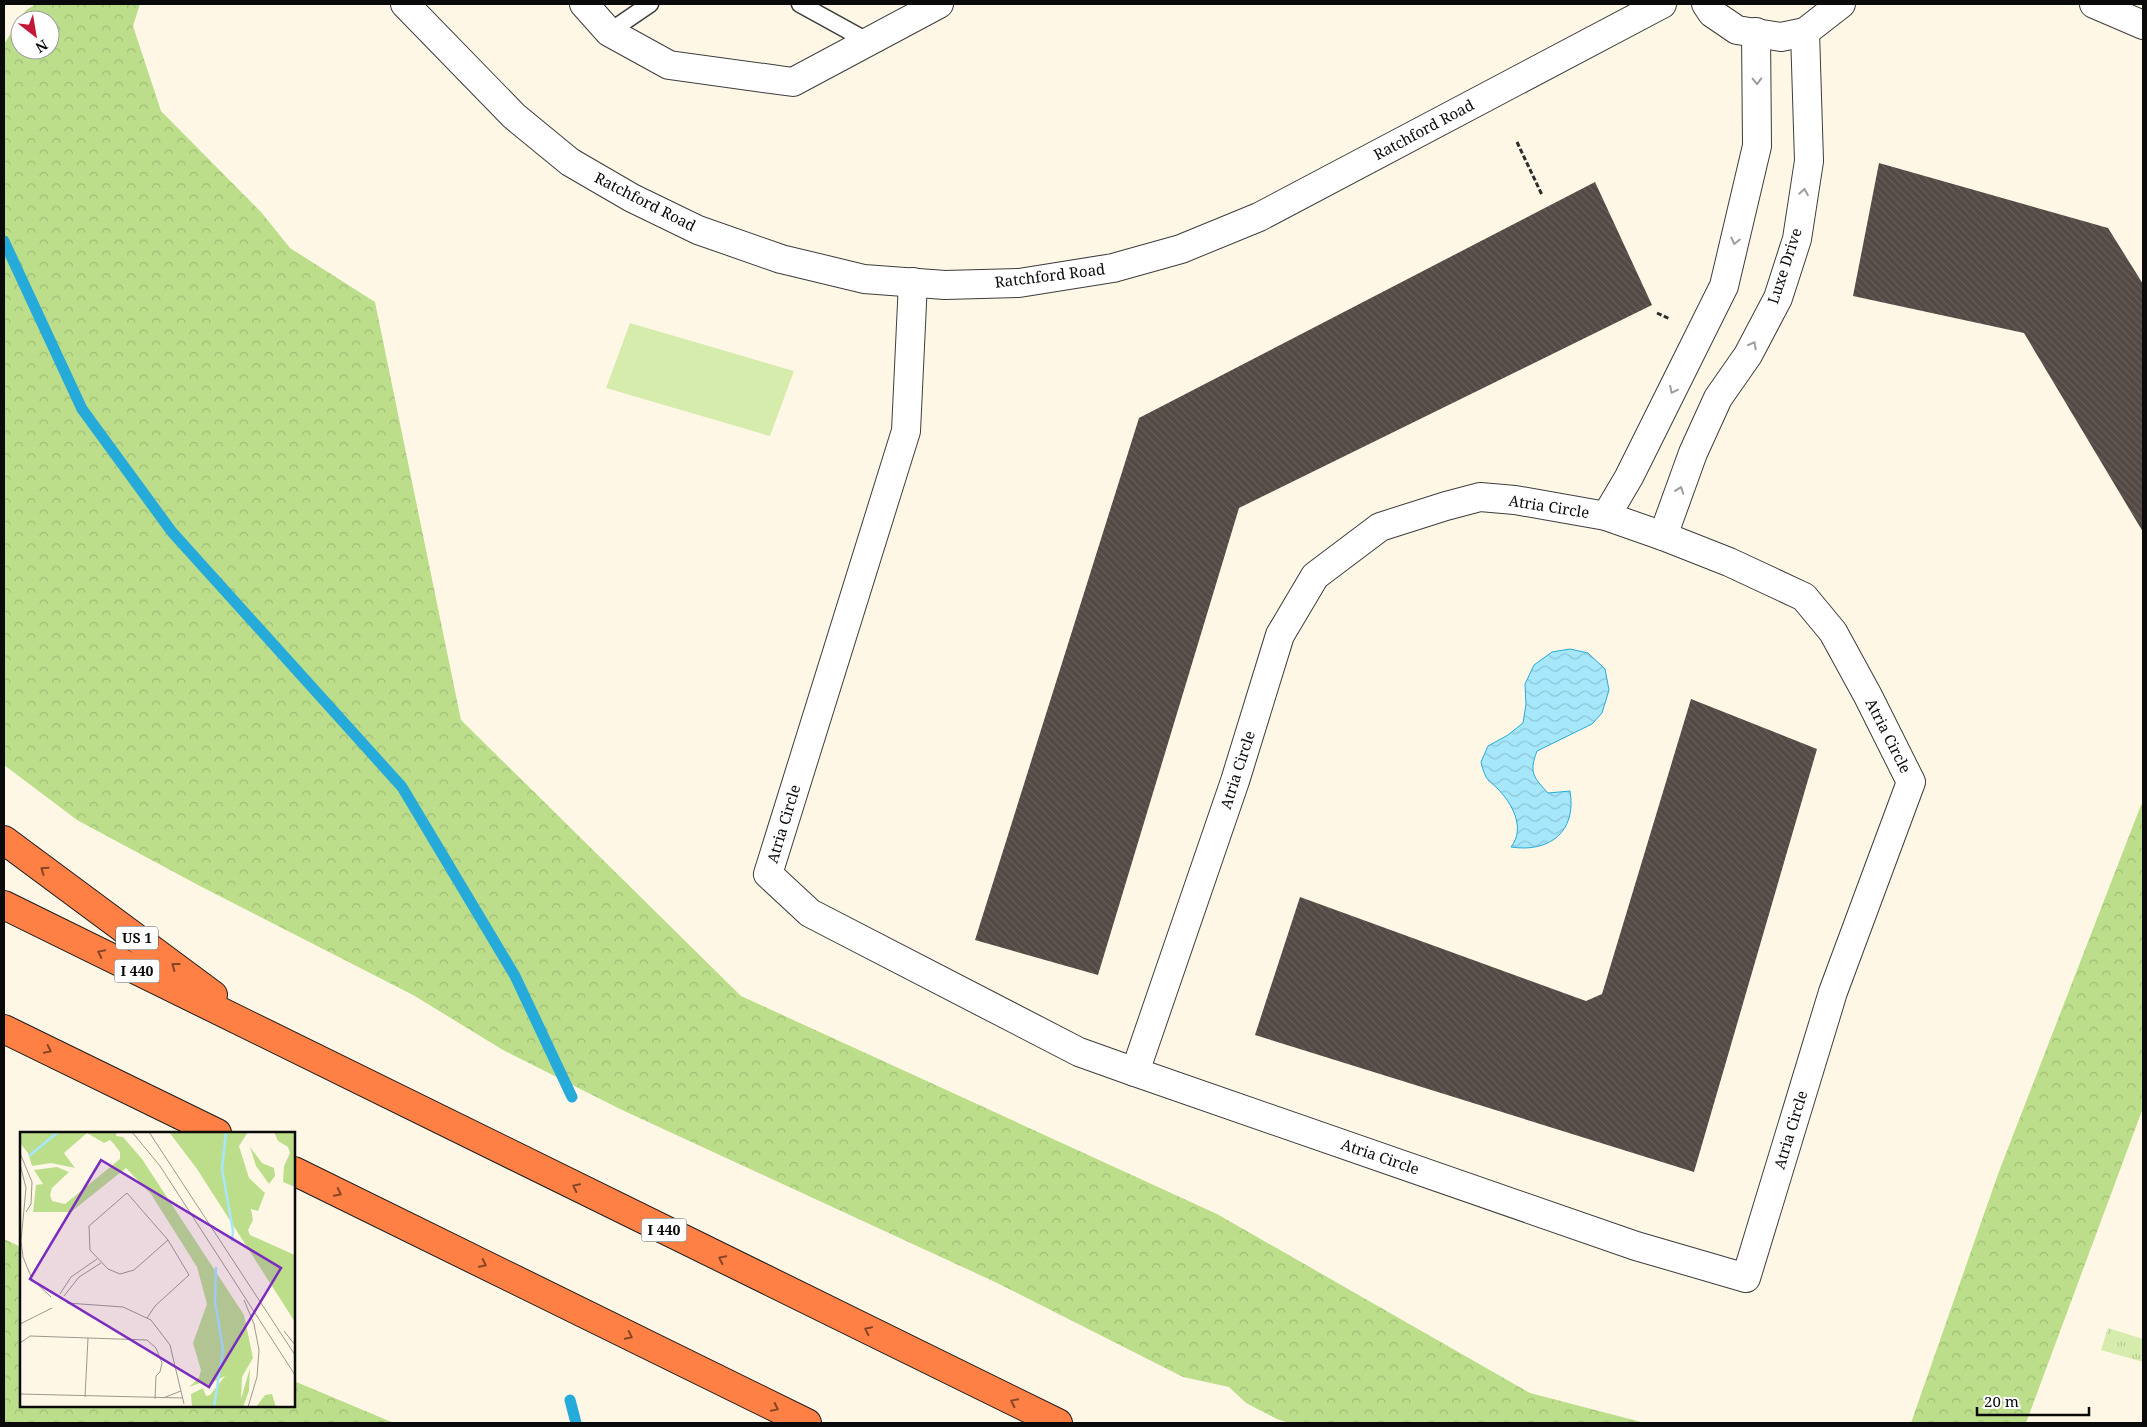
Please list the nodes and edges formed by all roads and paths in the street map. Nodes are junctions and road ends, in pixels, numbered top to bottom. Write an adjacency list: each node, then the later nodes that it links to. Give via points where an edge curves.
1 (405, 4): 17 (street, Ratchford Road, via 521,122 570,162 632,198 698,230 780,259 864,279)
2 (584, 4): 11 (street)
3 (650, 4): 11 (lane)
4 (800, 4): 14 (lane)
5 (939, 4): 14 (street)
6 (1662, 4): 17 (street, Ratchford Road, via 1259,217 1181,249 1113,268 1019,283 945,285)
7 (1706, 4): 12 (street, via 1712,13 1737,30)
8 (1841, 4): 13 (street)
9 (2094, 4): 10 (street)
10 (2143, 25)
11 (610, 32): 14 (street, via 669,65 793,82)
12 (1756, 32): 13 (street, via 1781,37); 20 (street, one-way to 20, via 1757,146 1724,286 1633,469)
13 (1805, 32): 21 (street, Luxe Drive, one-way to 13, via 1693,452 1718,398 1748,355 1778,298 1797,238 1808,161)
14 (869, 42)
15 (1517, 142): 16 (path)
16 (1542, 195)
17 (913, 282): 26 (street, Atria Circle, via 906,431 768,874 810,912 1079,1052)
18 (1656, 313): 19 (path)
19 (1677, 322)
20 (1606, 516): 21 (street, Atria Circle); 26 (street, Atria Circle, via 1515,500 1480,498 1380,528 1315,576 1280,635 1235,780)
21 (1663, 536): 26 (street, Atria Circle, via 1804,597 1833,632 1911,782 1833,992 1746,1278 1636,1246)
22 (4, 840): 25 (highway, US 1, one-way to 22)
23 (4, 905): 25 (highway, I 440, one-way to 23)
24 (4, 1029): 27 (highway, one-way to 27)
25 (270, 1037): 30 (highway, I 440, one-way to 25)
26 (1135, 1072)
27 (214, 1132)
28 (295, 1171): 29 (highway, one-way to 29)
29 (807, 1423)
30 (1058, 1423)

